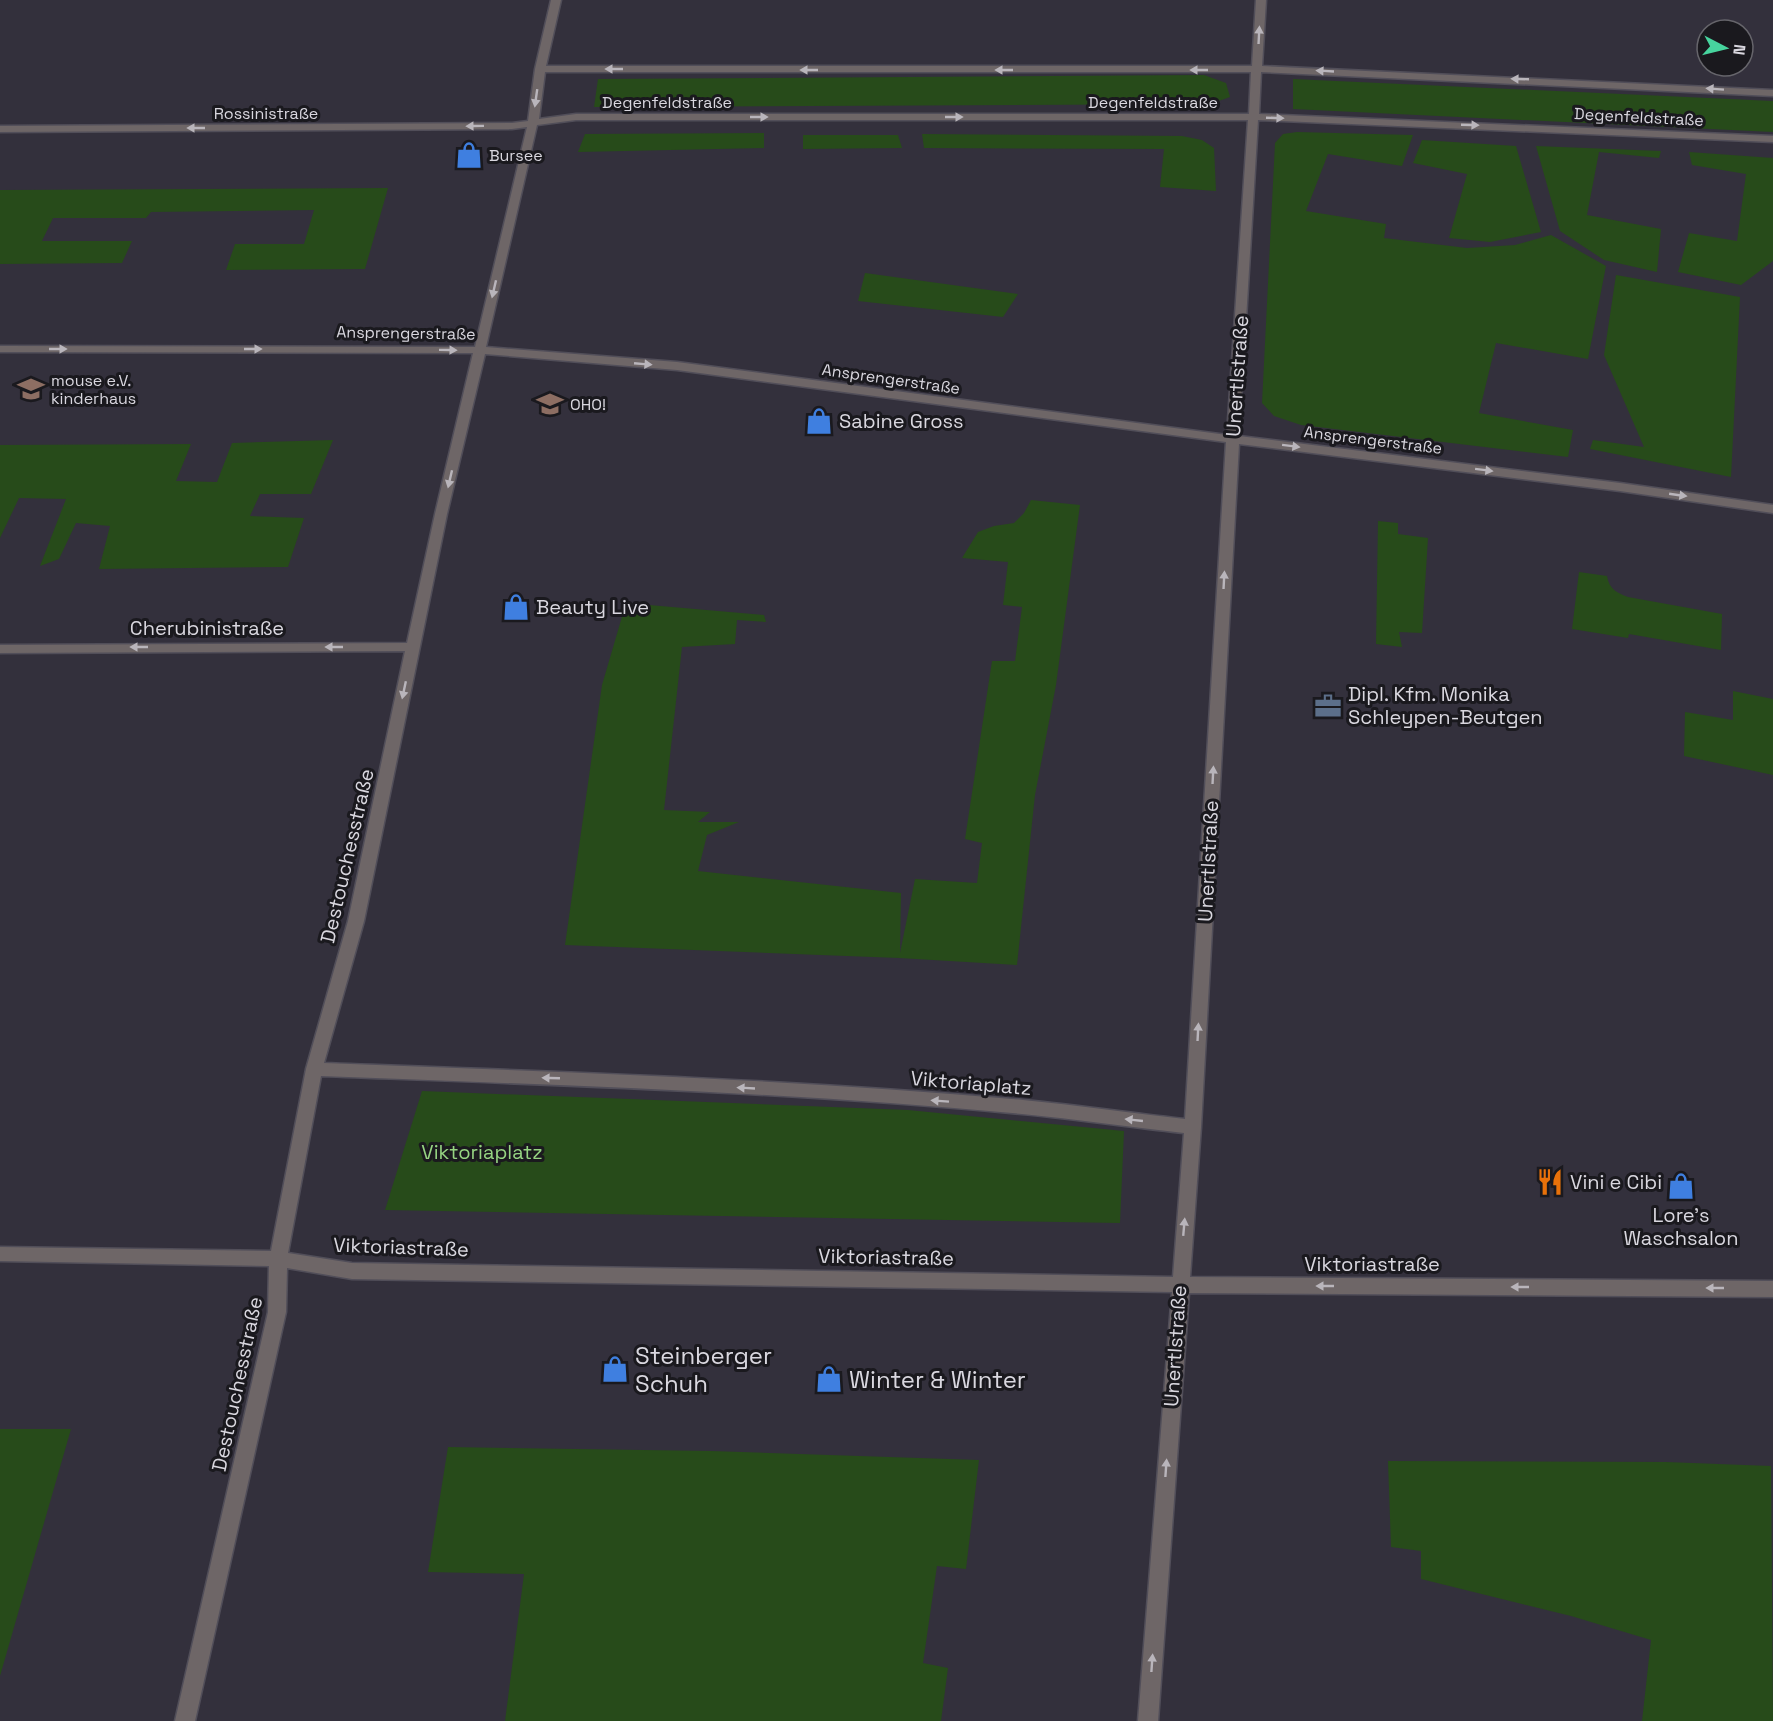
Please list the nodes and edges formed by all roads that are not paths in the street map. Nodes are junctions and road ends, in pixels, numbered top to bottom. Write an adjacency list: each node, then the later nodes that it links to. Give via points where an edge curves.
1 (556, 0): 3 (street, Destouchesstraße)
2 (1261, 0): 4 (street, Unertlstraße, one-way to 2)
3 (540, 69): 4 (street, Degenfeldstraße, one-way to 3); 7 (street, Destouchesstraße, one-way to 7)
4 (1257, 70): 5 (street, Degenfeldstraße, one-way to 4); 6 (street, Unertlstraße)
5 (1773, 93)
6 (1254, 117): 7 (street, Degenfeldstraße, one-way to 6, via 576,117); 9 (street, Degenfeldstraße, one-way to 9); 12 (street, Unertlstraße)
7 (533, 123): 8 (street, Rossinistraße, one-way to 8); 11 (street, Destouchesstraße, one-way to 11)
8 (0, 129)
9 (1773, 139)
10 (0, 350): 11 (street, Ansprengerstraße, one-way to 11)
11 (480, 350): 12 (street, Ansprengerstraße, one-way to 12, via 677,366); 14 (street, Destouchesstraße, one-way to 14)
12 (1233, 439): 13 (street, Ansprengerstraße, one-way to 13); 17 (street, Unertlstraße, one-way to 12)
13 (1773, 508)
14 (414, 647): 15 (street, Cherubinistraße, one-way to 15); 16 (street, Destouchesstraße, one-way to 16, via 356,921)
15 (0, 649)
16 (314, 1069): 17 (street, Viktoriaplatz, one-way to 16, via 1001,1105 829,1093); 19 (street, Destouchesstraße)
17 (1192, 1126): 20 (street, Unertlstraße, one-way to 17)
18 (0, 1254): 19 (street, Viktoriastraße)
19 (278, 1259): 20 (street, Viktoriastraße, via 352,1271); 22 (street, Destouchesstraße, via 277,1312)
20 (1179, 1285): 21 (street, Viktoriastraße, one-way to 20); 23 (street, Unertlstraße, one-way to 20)
21 (1773, 1289)
22 (184, 1721)
23 (1148, 1721)

